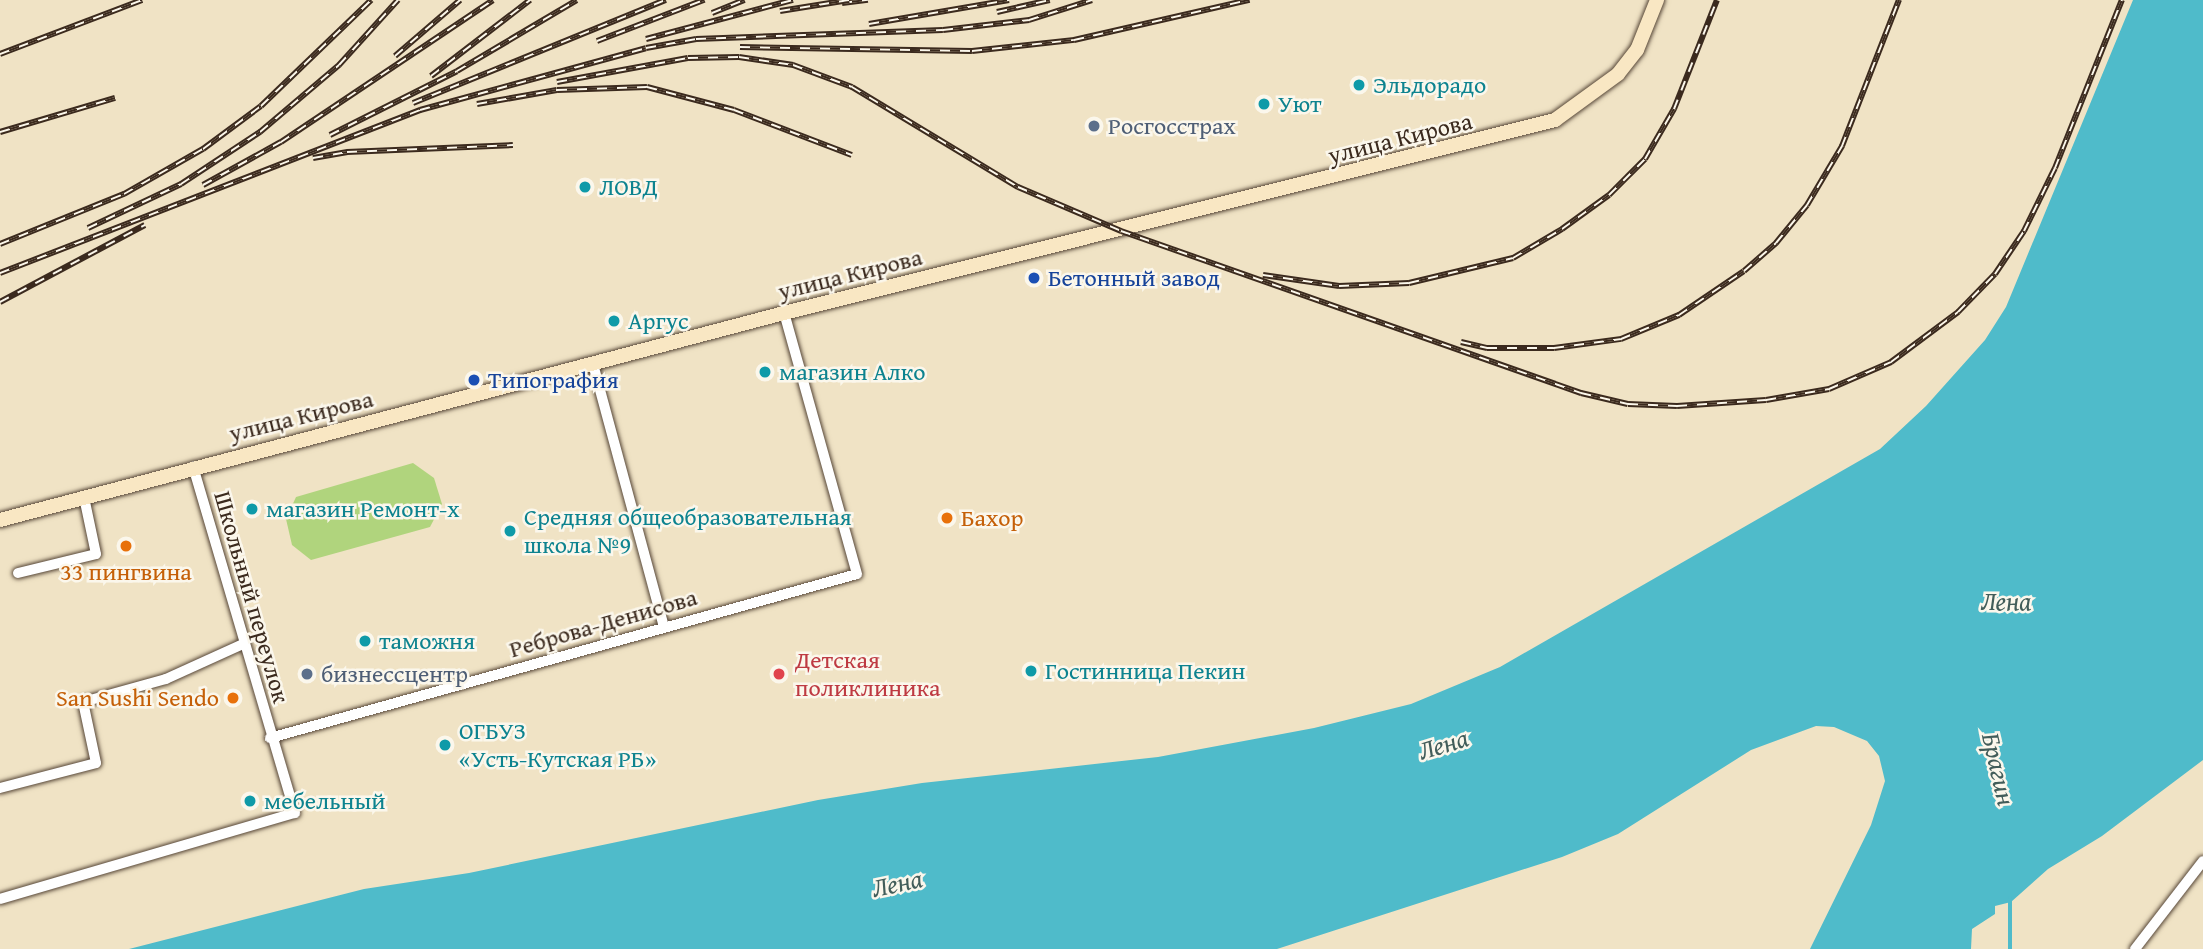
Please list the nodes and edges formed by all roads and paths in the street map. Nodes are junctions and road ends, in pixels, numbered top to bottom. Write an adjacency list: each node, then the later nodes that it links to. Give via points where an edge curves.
1 (1657, 0): 2 (main road, улица Кирова, via 1637,50 1618,74 1587,101 1555,120)
2 (784, 313): 3 (main road, улица Кирова); 8 (street, Реброва-Денисова, via 857,573)
3 (593, 364): 4 (main road, улица Кирова); 8 (street)
4 (193, 467): 5 (main road, улица Кирова); 9 (street, Школьный переулок)
5 (84, 497): 6 (main road, улица Кирова); 7 (street, via 96,554)
6 (0, 520)
7 (18, 573)
8 (664, 628): 10 (street, Реброва-Денисова)
9 (243, 644): 10 (street, Школьный переулок); 11 (street, via 166,679 83,702 96,763)
10 (270, 738): 13 (street, via 295,813)
11 (0, 788)
12 (2203, 861): 14 (street)
13 (0, 899)
14 (2135, 949)

